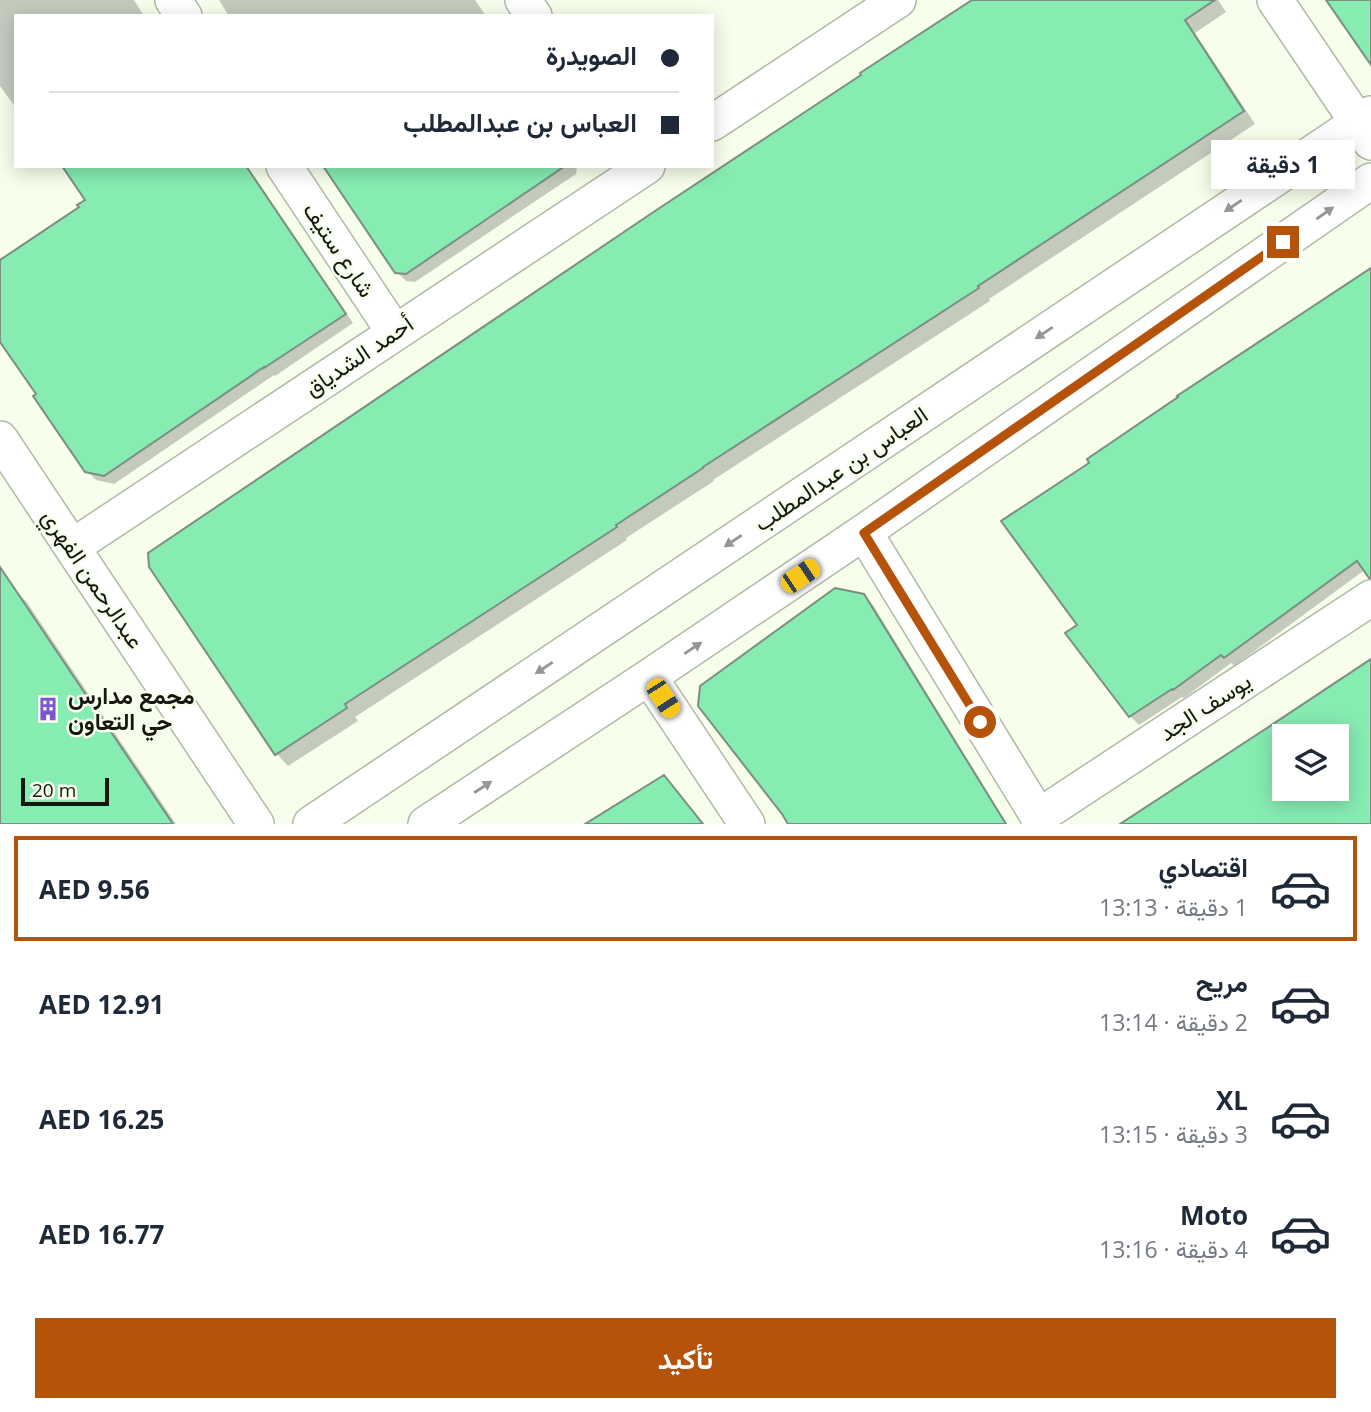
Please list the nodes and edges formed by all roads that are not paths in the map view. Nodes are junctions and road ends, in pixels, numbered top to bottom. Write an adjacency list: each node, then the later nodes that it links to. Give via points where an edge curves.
1 (898, 0): 3 (street)
2 (1275, 0): 4 (street)
3 (714, 122)
4 (1366, 126): 16 (street, العباس بن عبدالمطلب, one-way to 16)
5 (285, 168): 8 (street, شارع ستيف)
6 (639, 168): 8 (street, أحمد الشدياق)
7 (1371, 181): 10 (street, one-way to 7)
8 (395, 333): 11 (street, أحمد الشدياق)
9 (0, 439): 11 (street, عبدالرحمن الفهري)
10 (864, 533): 13 (street, one-way to 10); 14 (street)
11 (72, 547): 15 (street, عبدالرحمن الفهري)
12 (1371, 598): 14 (street, يوسف الجد)
13 (649, 677): 17 (street, one-way to 13); 18 (street)
14 (1040, 820)
15 (256, 824)
16 (311, 824)
17 (426, 824)
18 (747, 824)

